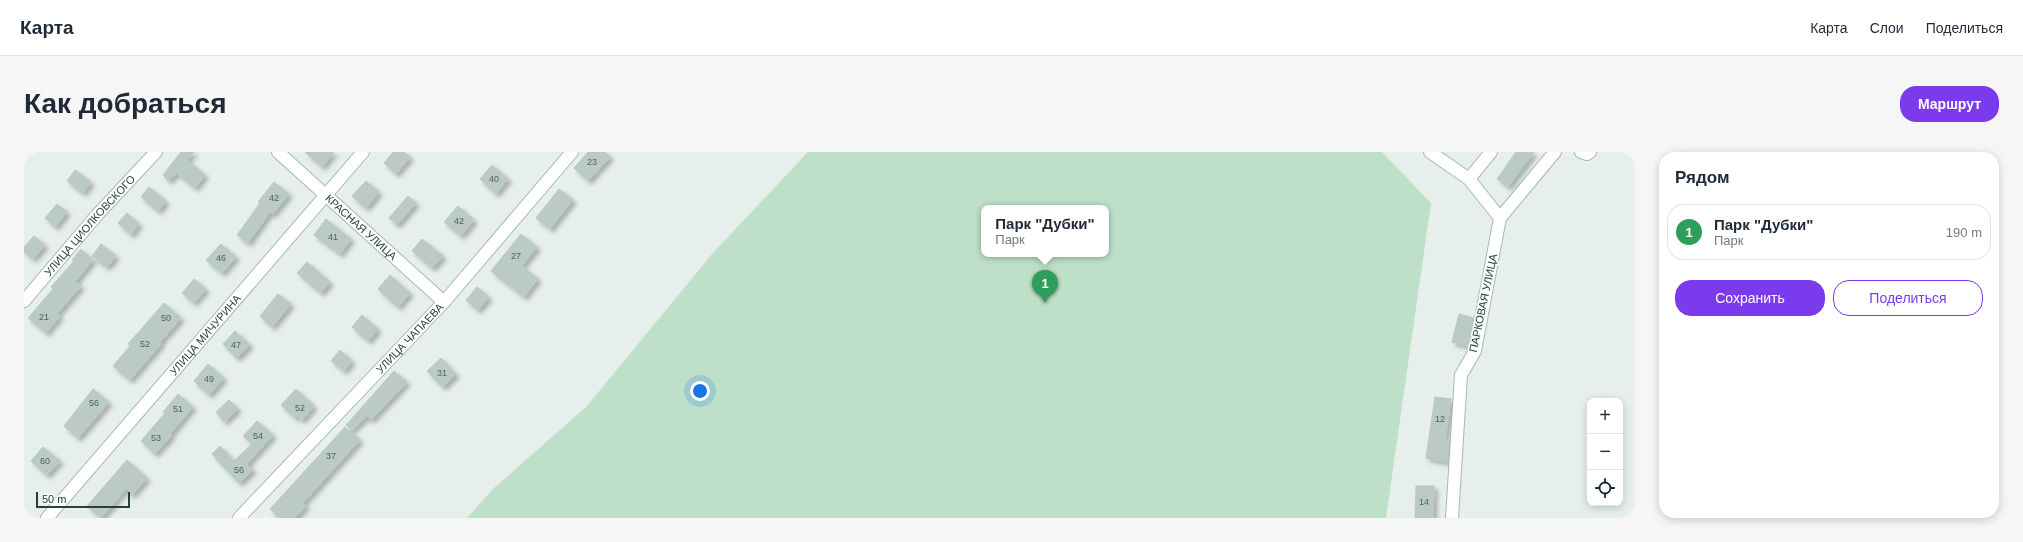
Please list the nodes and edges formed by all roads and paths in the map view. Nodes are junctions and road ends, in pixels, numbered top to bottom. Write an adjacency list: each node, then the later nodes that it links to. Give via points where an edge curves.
1 (156, 152): 13 (street, УЛИЦА ЦИОЛКОВСКОГО, via 97,215)
2 (278, 152): 11 (street, КРАСНАЯ УЛИЦА)
3 (363, 152): 11 (street, УЛИЦА МИЧУРИНА)
4 (572, 152): 14 (street, УЛИЦА ЧАПАЕВА)
5 (1430, 152): 10 (street)
6 (1491, 152): 10 (street)
7 (1555, 152): 12 (street)
8 (1582, 152): 9 (street)
9 (1590, 152)
10 (1469, 179): 12 (street)
11 (325, 194): 14 (street, КРАСНАЯ УЛИЦА); 15 (street, УЛИЦА МИЧУРИНА)
12 (1500, 218): 17 (street, ПАРКОВАЯ УЛИЦА, via 1475,351 1461,375)
13 (24, 301)
14 (444, 302): 16 (street, УЛИЦА ЧАПАЕВА)
15 (47, 518)
16 (239, 518)
17 (1452, 518)

